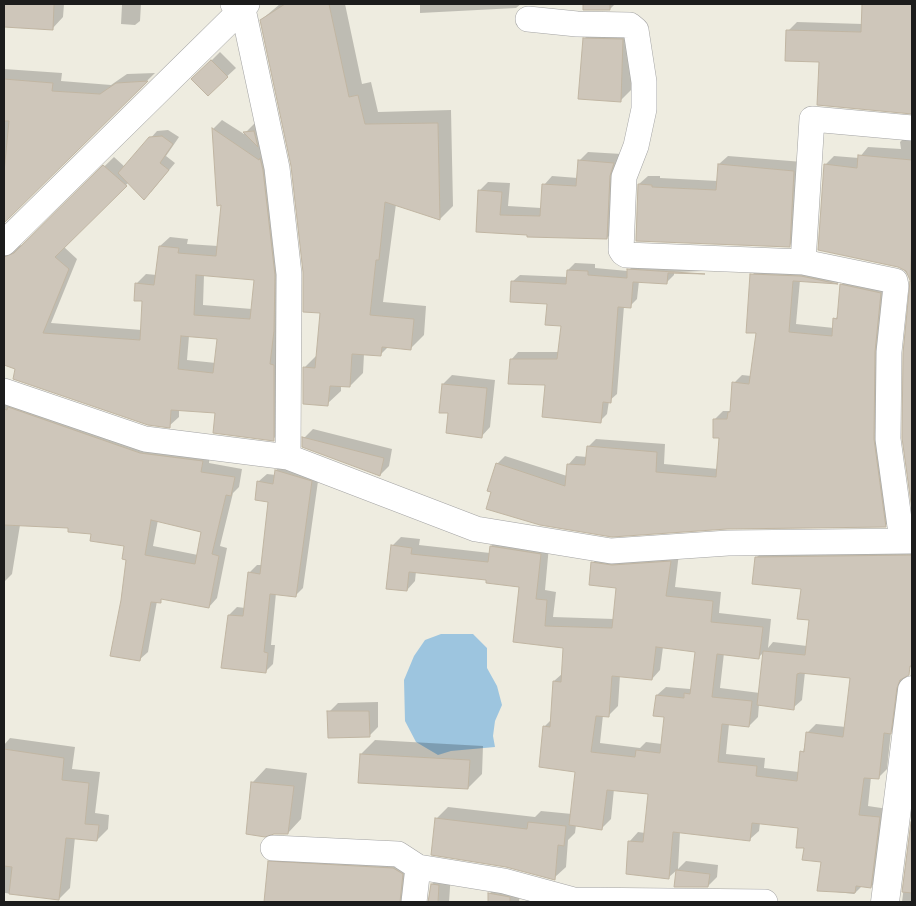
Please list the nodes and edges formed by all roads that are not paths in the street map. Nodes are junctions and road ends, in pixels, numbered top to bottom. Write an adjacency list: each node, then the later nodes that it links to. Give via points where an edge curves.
1 (241, 5): 5 (street); 8 (street, via 278,168 289,274)
2 (576, 14): 3 (street); 6 (street, via 630,25 636,30 644,82 644,109 636,146 624,177 623,253)
3 (528, 19)
4 (912, 128): 6 (street, via 812,119)
5 (4, 243)
6 (803, 262): 9 (street, via 894,281 896,286 889,352 888,440)
7 (4, 391): 8 (street, via 145,439)
8 (288, 458): 9 (street, via 476,530 611,551 728,543)
9 (907, 541)
10 (912, 690): 15 (street)
11 (273, 848): 12 (street, via 382,852 404,856)
12 (418, 867): 13 (street); 14 (street, via 504,881 574,900)
13 (414, 902)
14 (765, 902)
15 (885, 902)

